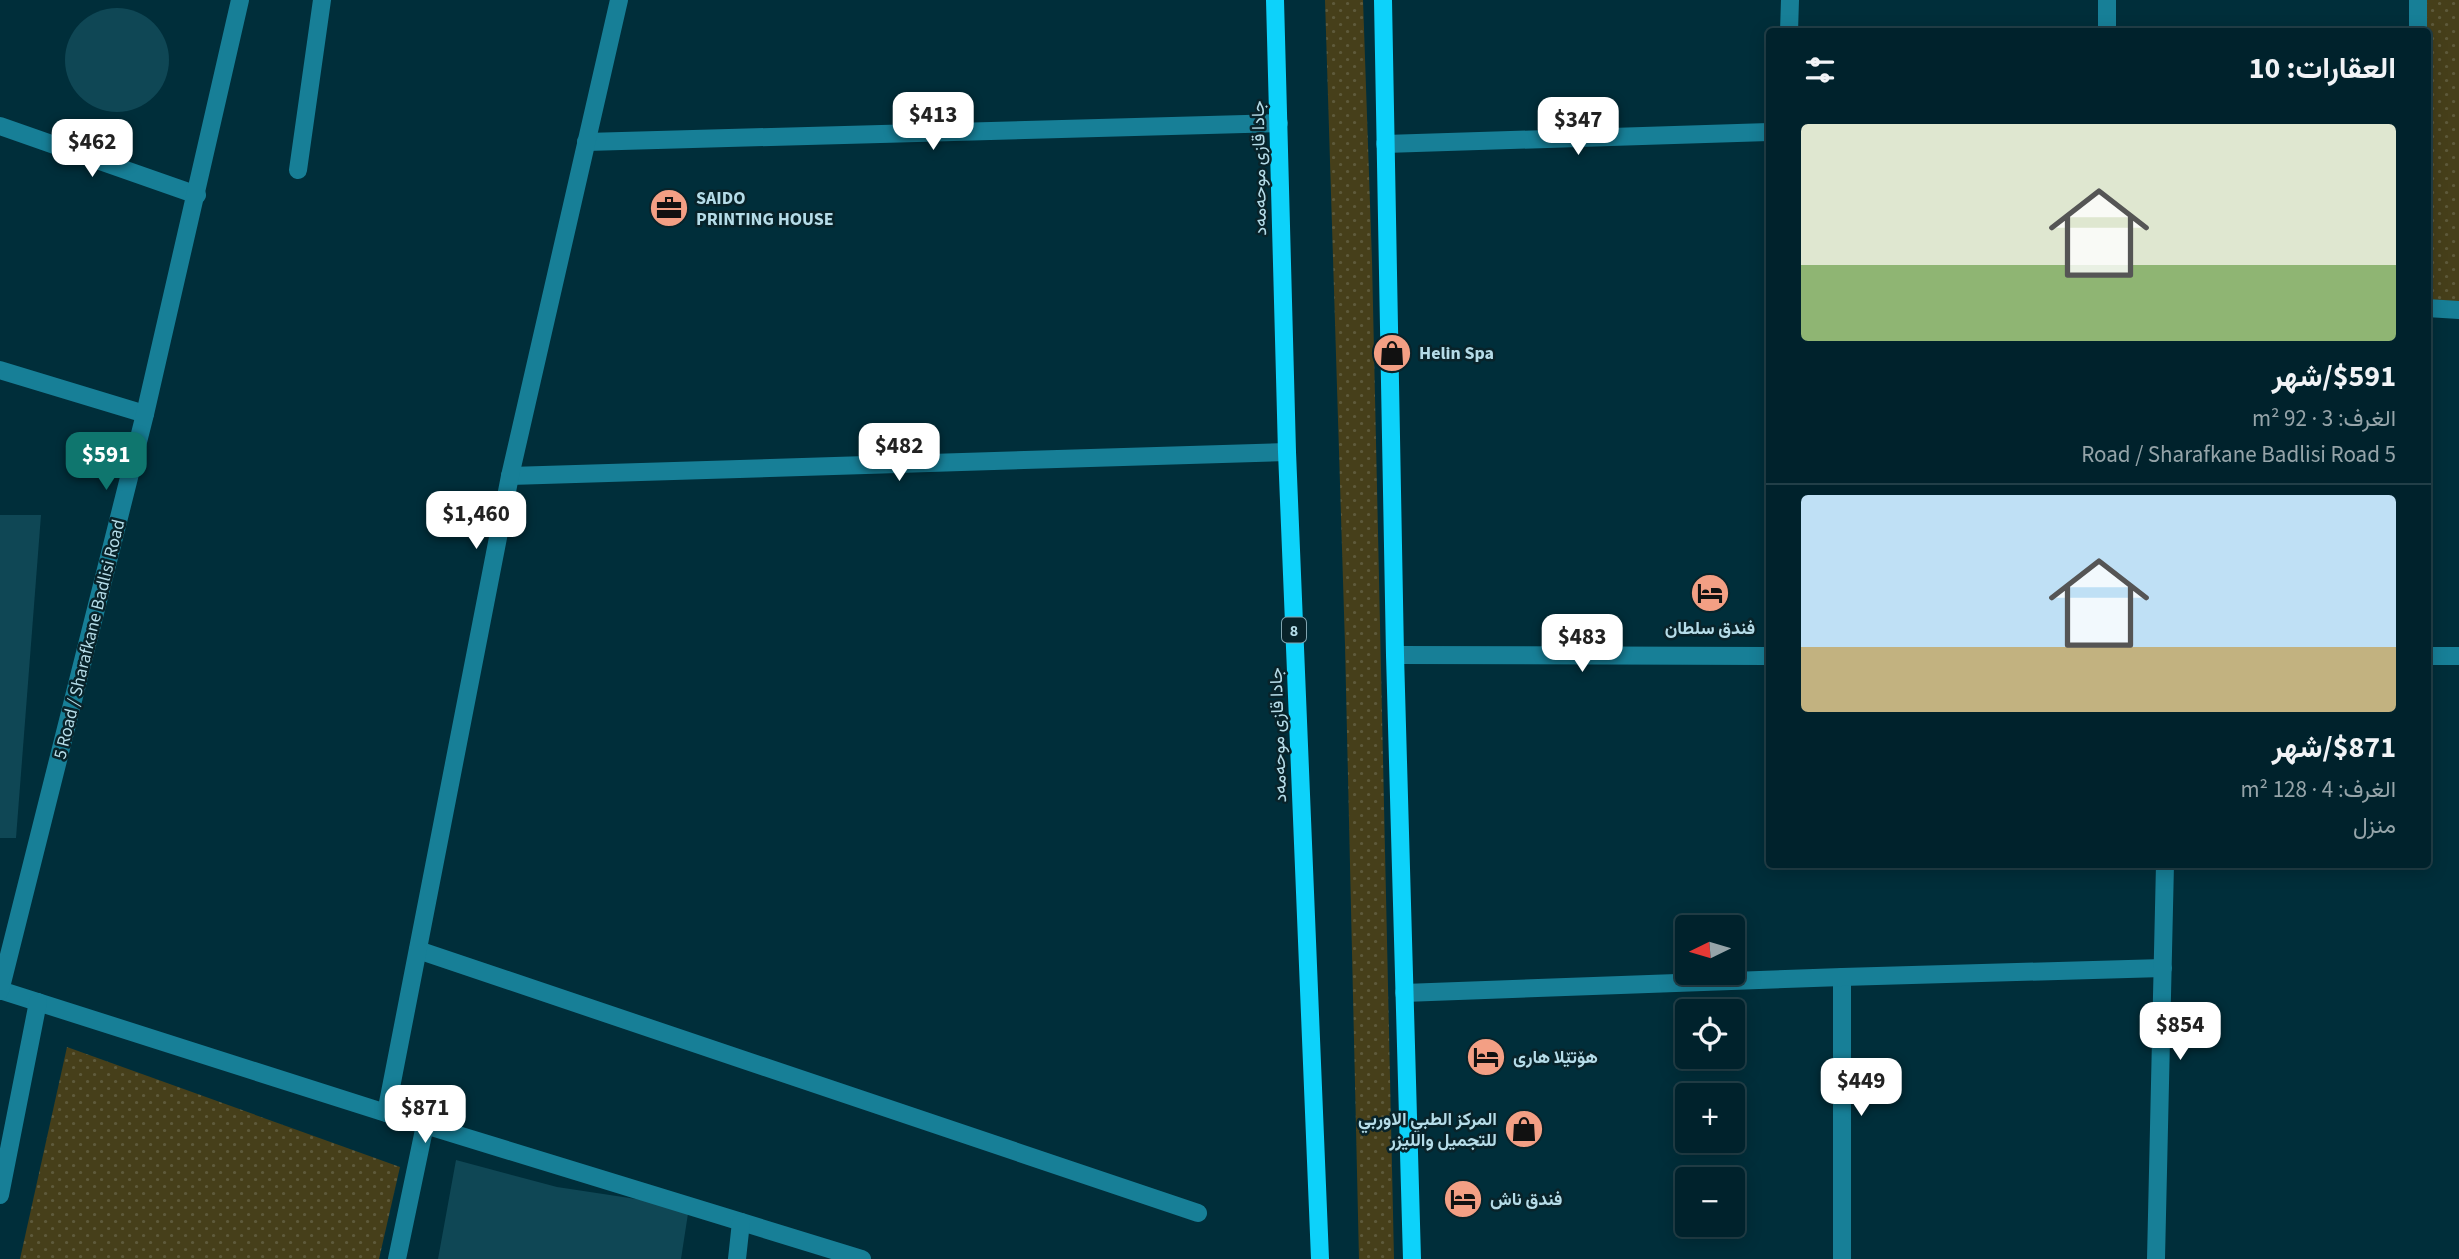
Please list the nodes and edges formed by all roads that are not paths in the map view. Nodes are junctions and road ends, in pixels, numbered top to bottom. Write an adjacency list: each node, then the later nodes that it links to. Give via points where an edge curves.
1 (240, 0): 18 (street, 5 Road / Sharafkane Badlisi Road)
2 (323, 0): 17 (street)
3 (619, 0): 15 (street)
4 (1275, 0): 12 (main road, جادا قازی موحەمەد / 8)
5 (1382, 0): 16 (main road)
6 (1790, 0): 9 (street)
7 (2107, 0): 10 (street)
8 (2418, 0): 11 (street)
9 (1789, 28)
10 (2107, 28)
11 (2418, 28)
12 (1279, 123): 15 (street); 23 (main road, جادا قازی موحەمەد / 8)
13 (0, 126): 18 (street)
14 (1766, 132): 16 (street)
15 (586, 142): 24 (street)
16 (1385, 144): 25 (main road)
17 (298, 170)
18 (197, 195): 22 (street, 5 Road / Sharafkane Badlisi Road)
19 (2431, 309): 20 (street)
20 (2459, 310)
21 (0, 370): 22 (street)
22 (145, 414): 33 (street, 5 Road / Sharafkane Badlisi Road)
23 (1287, 452): 24 (street); 44 (main road, جادا قازی موحەمەد / 8)
24 (510, 476): 30 (street)
25 (1395, 654): 26 (street); 34 (main road)
26 (1766, 656)
27 (2431, 656): 28 (street)
28 (2459, 656)
29 (2165, 868): 31 (street)
30 (418, 950): 36 (street); 39 (street)
31 (2163, 968): 32 (street); 47 (street)
32 (1842, 977): 34 (street); 46 (street)
33 (0, 990): 35 (street)
34 (1404, 993): 45 (main road)
35 (38, 1002): 36 (street); 38 (street)
36 (386, 1112): 37 (street)
37 (425, 1125): 40 (street); 41 (street)
38 (0, 1195)
39 (1199, 1213)
40 (741, 1222): 42 (street); 43 (street)
41 (397, 1259)
42 (737, 1259)
43 (862, 1259)
44 (1321, 1259)
45 (1412, 1259)
46 (1842, 1259)
47 (2156, 1259)

